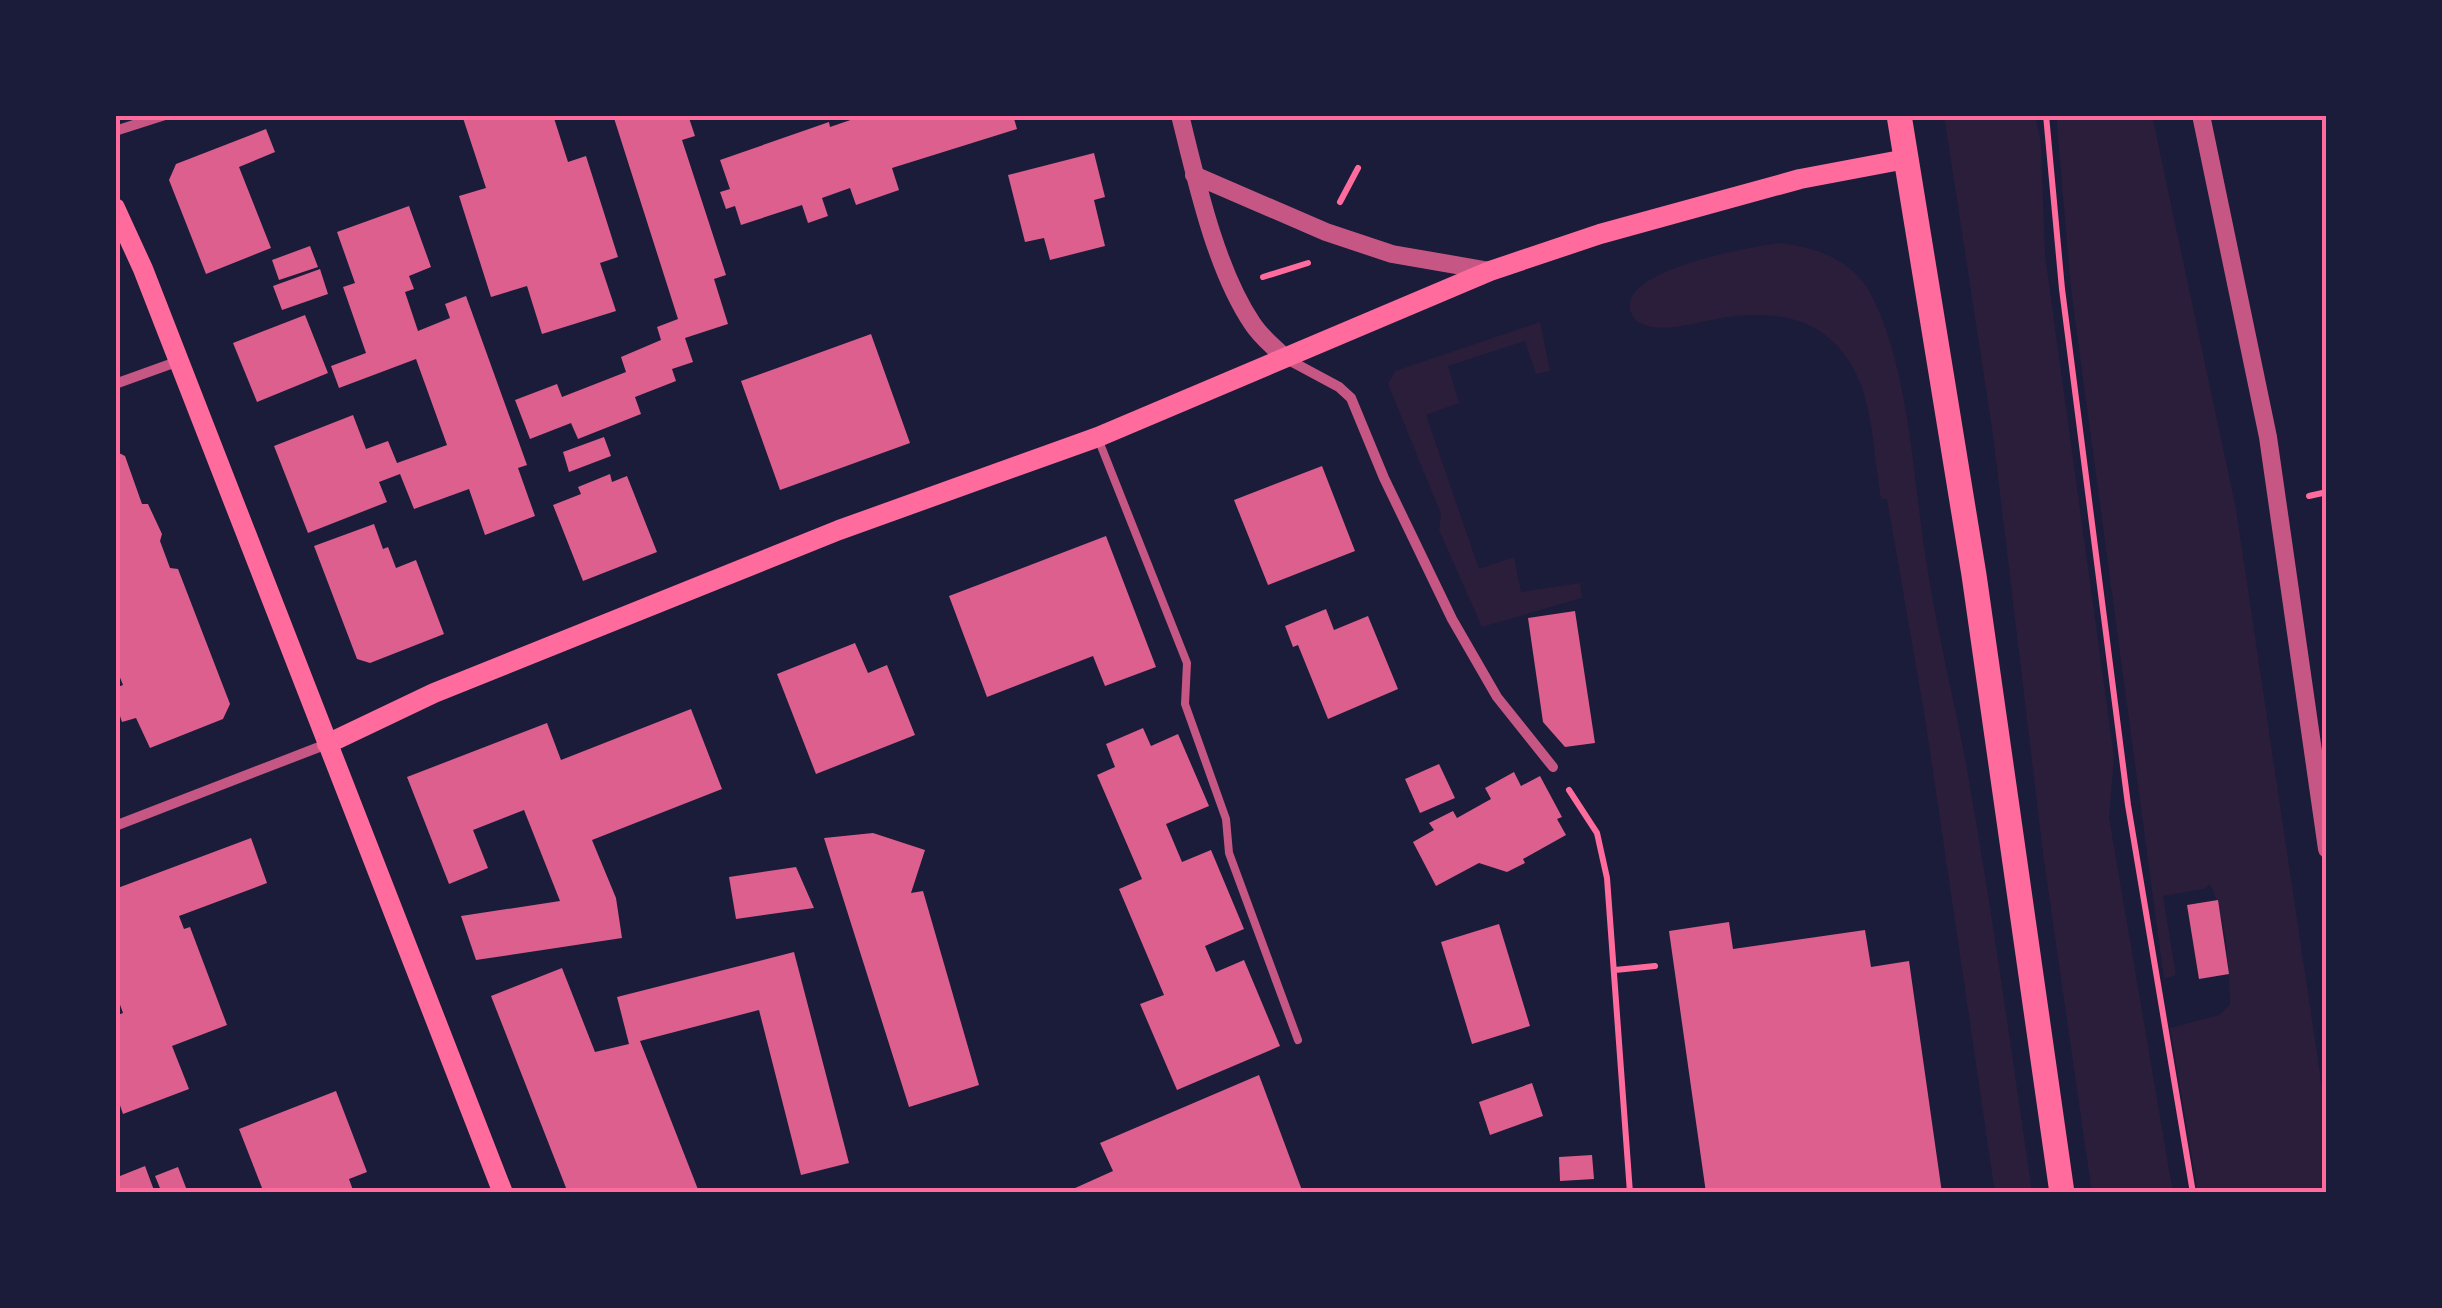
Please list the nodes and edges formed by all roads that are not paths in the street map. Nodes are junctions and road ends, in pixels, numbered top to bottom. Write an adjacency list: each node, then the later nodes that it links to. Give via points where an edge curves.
1 (165, 115): 5 (street)
2 (1180, 115): 7 (street)
3 (1899, 115): 6 (main road)
4 (2200, 115): 17 (street, via 2268,437)
5 (115, 131)
6 (1906, 159): 9 (main road, via 1800,179); 20 (main road, via 1974,575)
7 (1194, 175): 9 (street, via 1392,254); 10 (street, via 1232,290)
8 (115, 208): 11 (main road)
9 (1490, 271): 10 (main road)
10 (1284, 358): 13 (main road); 15 (street, via 1351,398 1452,619 1497,697)
11 (180, 361): 12 (street); 14 (main road)
12 (115, 384)
13 (1098, 438): 14 (main road, via 839,530 434,692); 18 (lane, via 1187,664 1186,704 1226,819 1229,853)
14 (328, 744): 16 (street); 19 (main road)
15 (1554, 766)
16 (115, 826)
17 (2327, 849)
18 (1298, 1040)
19 (504, 1193)
20 (2062, 1193)

